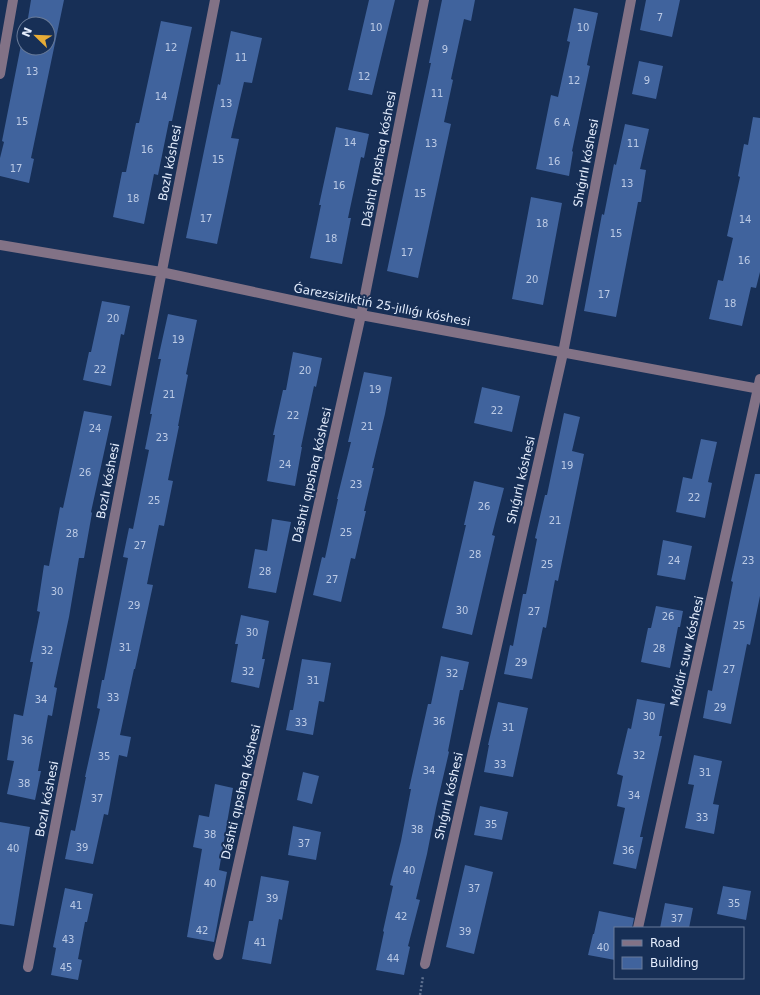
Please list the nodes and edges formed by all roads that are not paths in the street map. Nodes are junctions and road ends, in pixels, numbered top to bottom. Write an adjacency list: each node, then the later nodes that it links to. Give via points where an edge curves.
1 (13, 0): 5 (street)
2 (215, 0): 7 (street, Bozlı kóshesi)
3 (424, 0): 8 (street, Dáshti qıpshaq kóshesi)
4 (631, 0): 9 (street, Shıǵırlı kóshesi)
5 (0, 74)
6 (0, 245): 7 (street, Ǵarezsizliktiń 25-jıllıǵı kóshesi)
7 (161, 272): 8 (street, Ǵarezsizliktiń 25-jıllıǵı kóshesi); 14 (street, Bozlı kóshesi)
8 (361, 315): 9 (street, Ǵarezsizliktiń 25-jıllıǵı kóshesi); 12 (street, Dáshti qıpshaq kóshesi)
9 (563, 353): 10 (street, Ǵarezsizliktiń 25-jıllıǵı kóshesi); 13 (street, Shıǵırlı kóshesi)
10 (759, 386): 11 (street, Móldir suw kóshesi)
11 (638, 927)
12 (218, 955)
13 (425, 964)
14 (28, 967)

